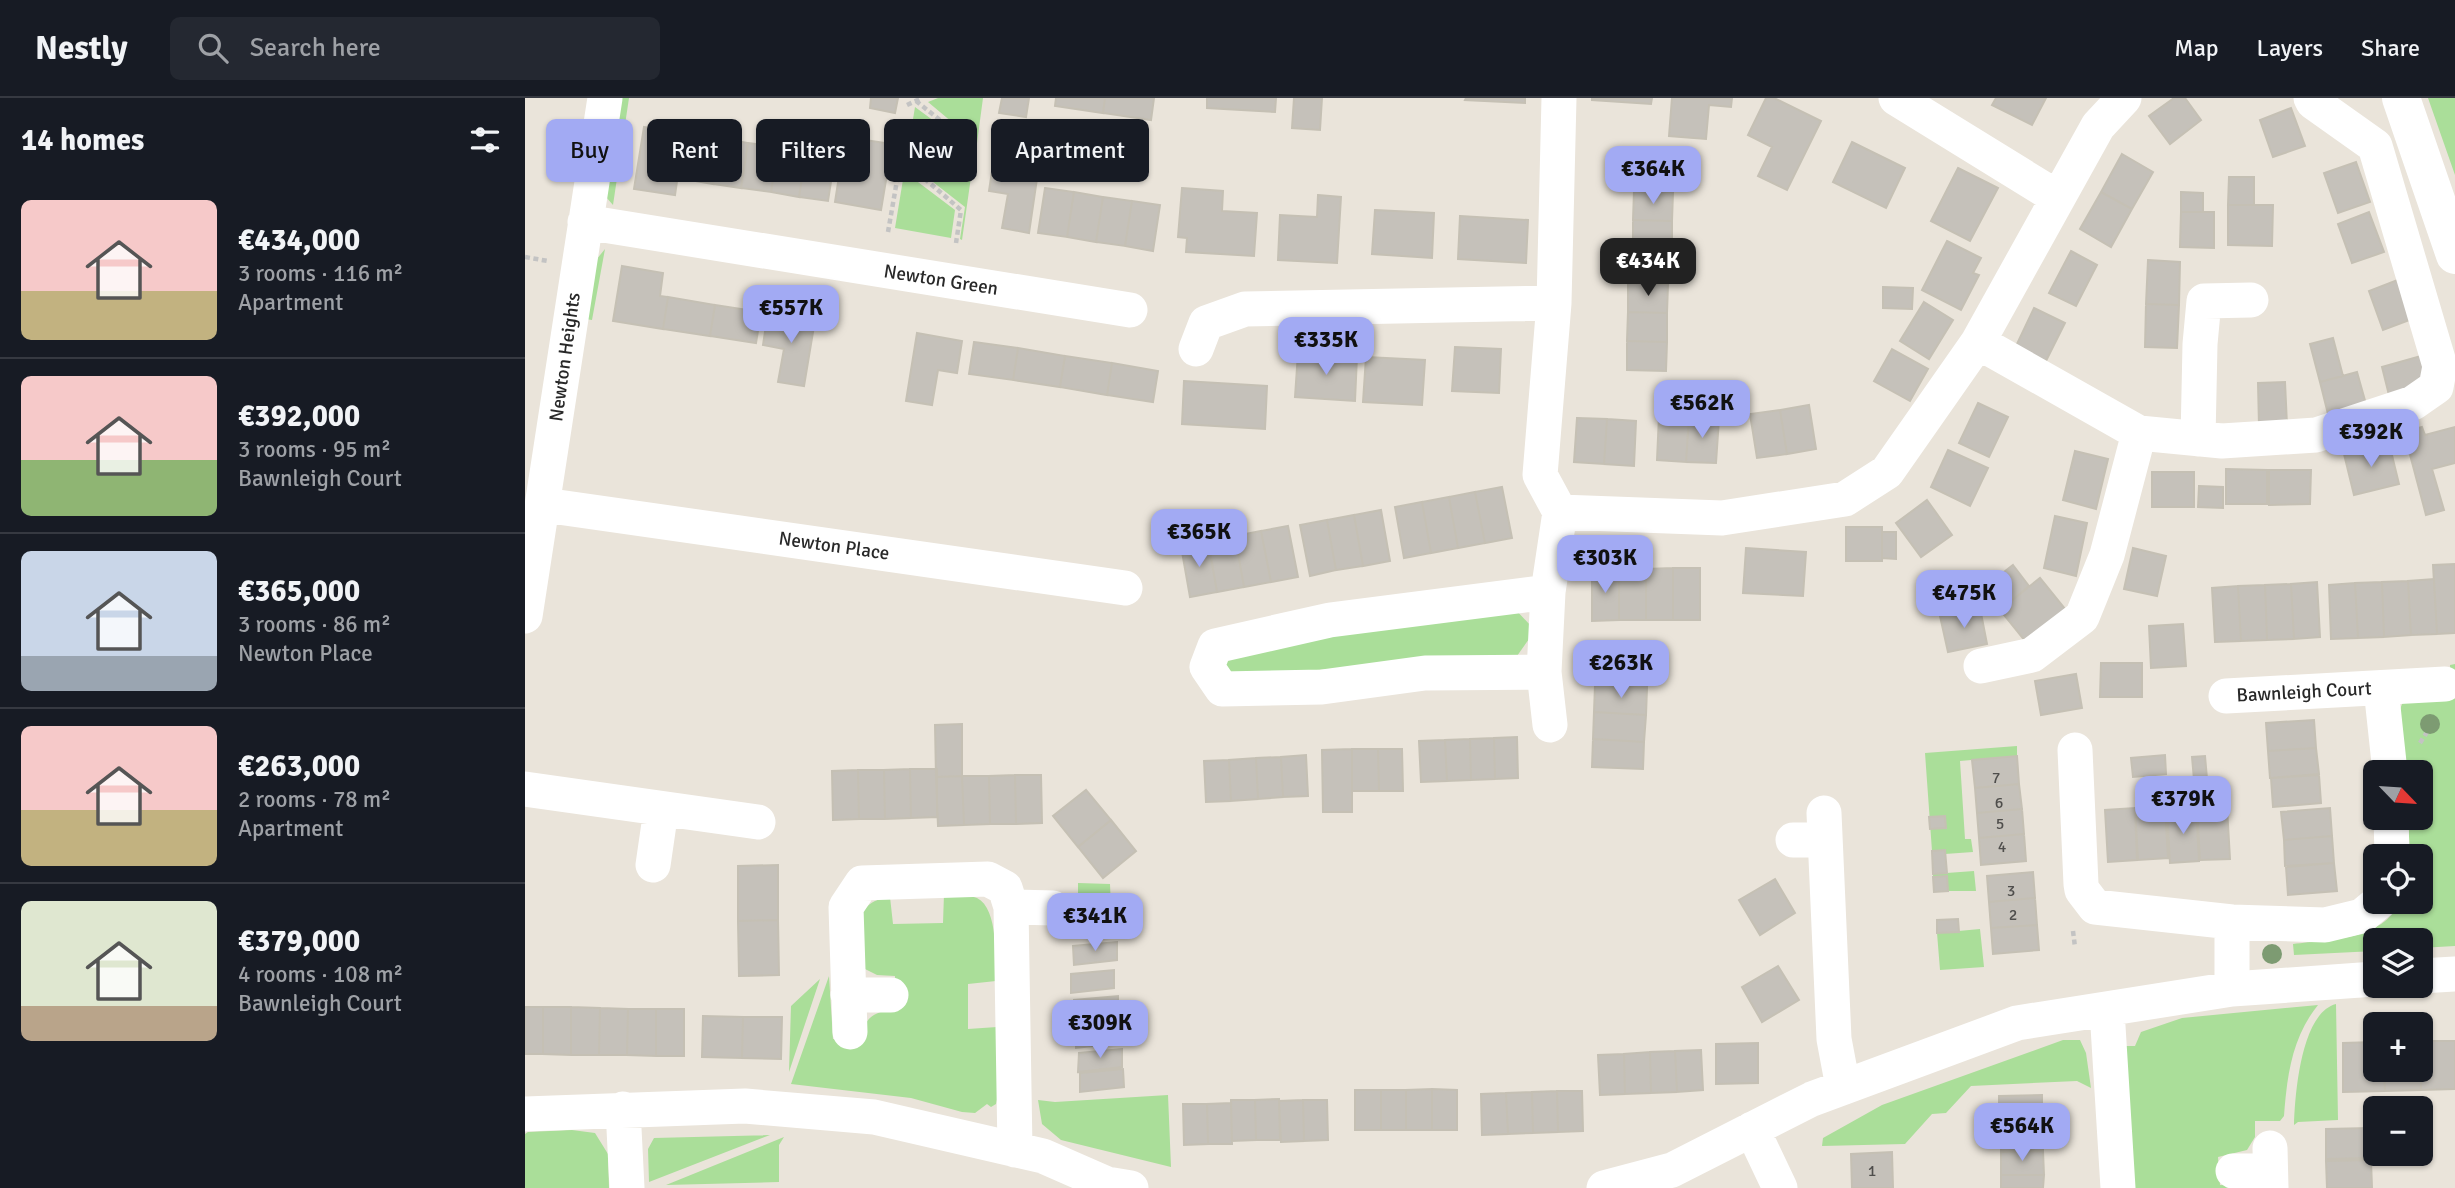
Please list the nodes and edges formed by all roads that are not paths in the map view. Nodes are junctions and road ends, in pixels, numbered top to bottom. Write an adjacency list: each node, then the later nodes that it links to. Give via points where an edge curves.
1 (604, 98): 8 (street, Newton Heights)
2 (1559, 98): 11 (street)
3 (1896, 98): 7 (street)
4 (2123, 98): 7 (street, via 2098,126)
5 (2311, 98): 16 (street, via 2375,146 2440,366 2436,387 2413,403 2316,435)
6 (2402, 98): 9 (main road)
7 (2058, 198): 14 (street)
8 (585, 222): 12 (street, Newton Green); 17 (street, Newton Heights)
9 (2455, 255)
10 (2251, 300): 16 (street, via 2204,300)
11 (1554, 303): 13 (street, via 1245,309); 18 (street, via 1540,475)
12 (1130, 310)
13 (1199, 327)
14 (1978, 342): 15 (street); 18 (street, via 1887,472 1845,499 1722,518)
15 (2139, 433): 16 (street); 22 (street, via 2107,555 2082,617 2032,655)
16 (2198, 439)
17 (544, 505): 19 (street, Newton Place); 21 (street, Newton Heights)
18 (1560, 512): 20 (street)
19 (1125, 588)
20 (1548, 592): 23 (street); 23 (street, via 1318,622 1215,646 1207,667 1222,689 1322,687 1425,673)
21 (525, 616)
22 (1981, 666)
23 (1544, 672): 27 (street)
24 (2445, 684): 25 (street, Bawnleigh Court)
25 (2381, 688): 26 (street, Bawnleigh Court); 29 (street, Bawnleigh Court)
26 (2226, 696)
27 (1550, 724)
28 (2075, 750): 38 (street, via 2081,884 2095,907)
29 (2389, 760)
30 (525, 789): 31 (street)
31 (661, 810): 32 (street); 34 (street)
32 (758, 822)
33 (1814, 831): 47 (street, via 1834,1039)
34 (653, 865)
35 (1011, 907): 36 (street); 43 (street, via 1005,888 988,879 862,883 846,906); 51 (street)
36 (1053, 908)
37 (2364, 914): 38 (street, via 2325,925)
38 (2232, 922): 42 (street)
39 (2455, 974): 40 (street)
40 (2433, 975)
41 (2363, 980): 42 (street)
42 (2232, 989): 45 (street)
43 (848, 995): 44 (street); 46 (street)
44 (891, 995)
45 (2107, 1010): 47 (street, via 2018,1023); 58 (street)
46 (850, 1032)
47 (1843, 1087): 50 (street)
48 (624, 1109): 49 (street); 51 (street, via 745,1106 874,1117); 55 (street)
49 (525, 1114)
50 (1752, 1129): 56 (street, via 1672,1170); 57 (street)
51 (1015, 1150): 54 (street, via 1043,1156)
52 (2270, 1169): 53 (street)
53 (2233, 1171)
54 (1115, 1187)
55 (627, 1188)
56 (1604, 1188)
57 (1780, 1188)
58 (2118, 1188)

